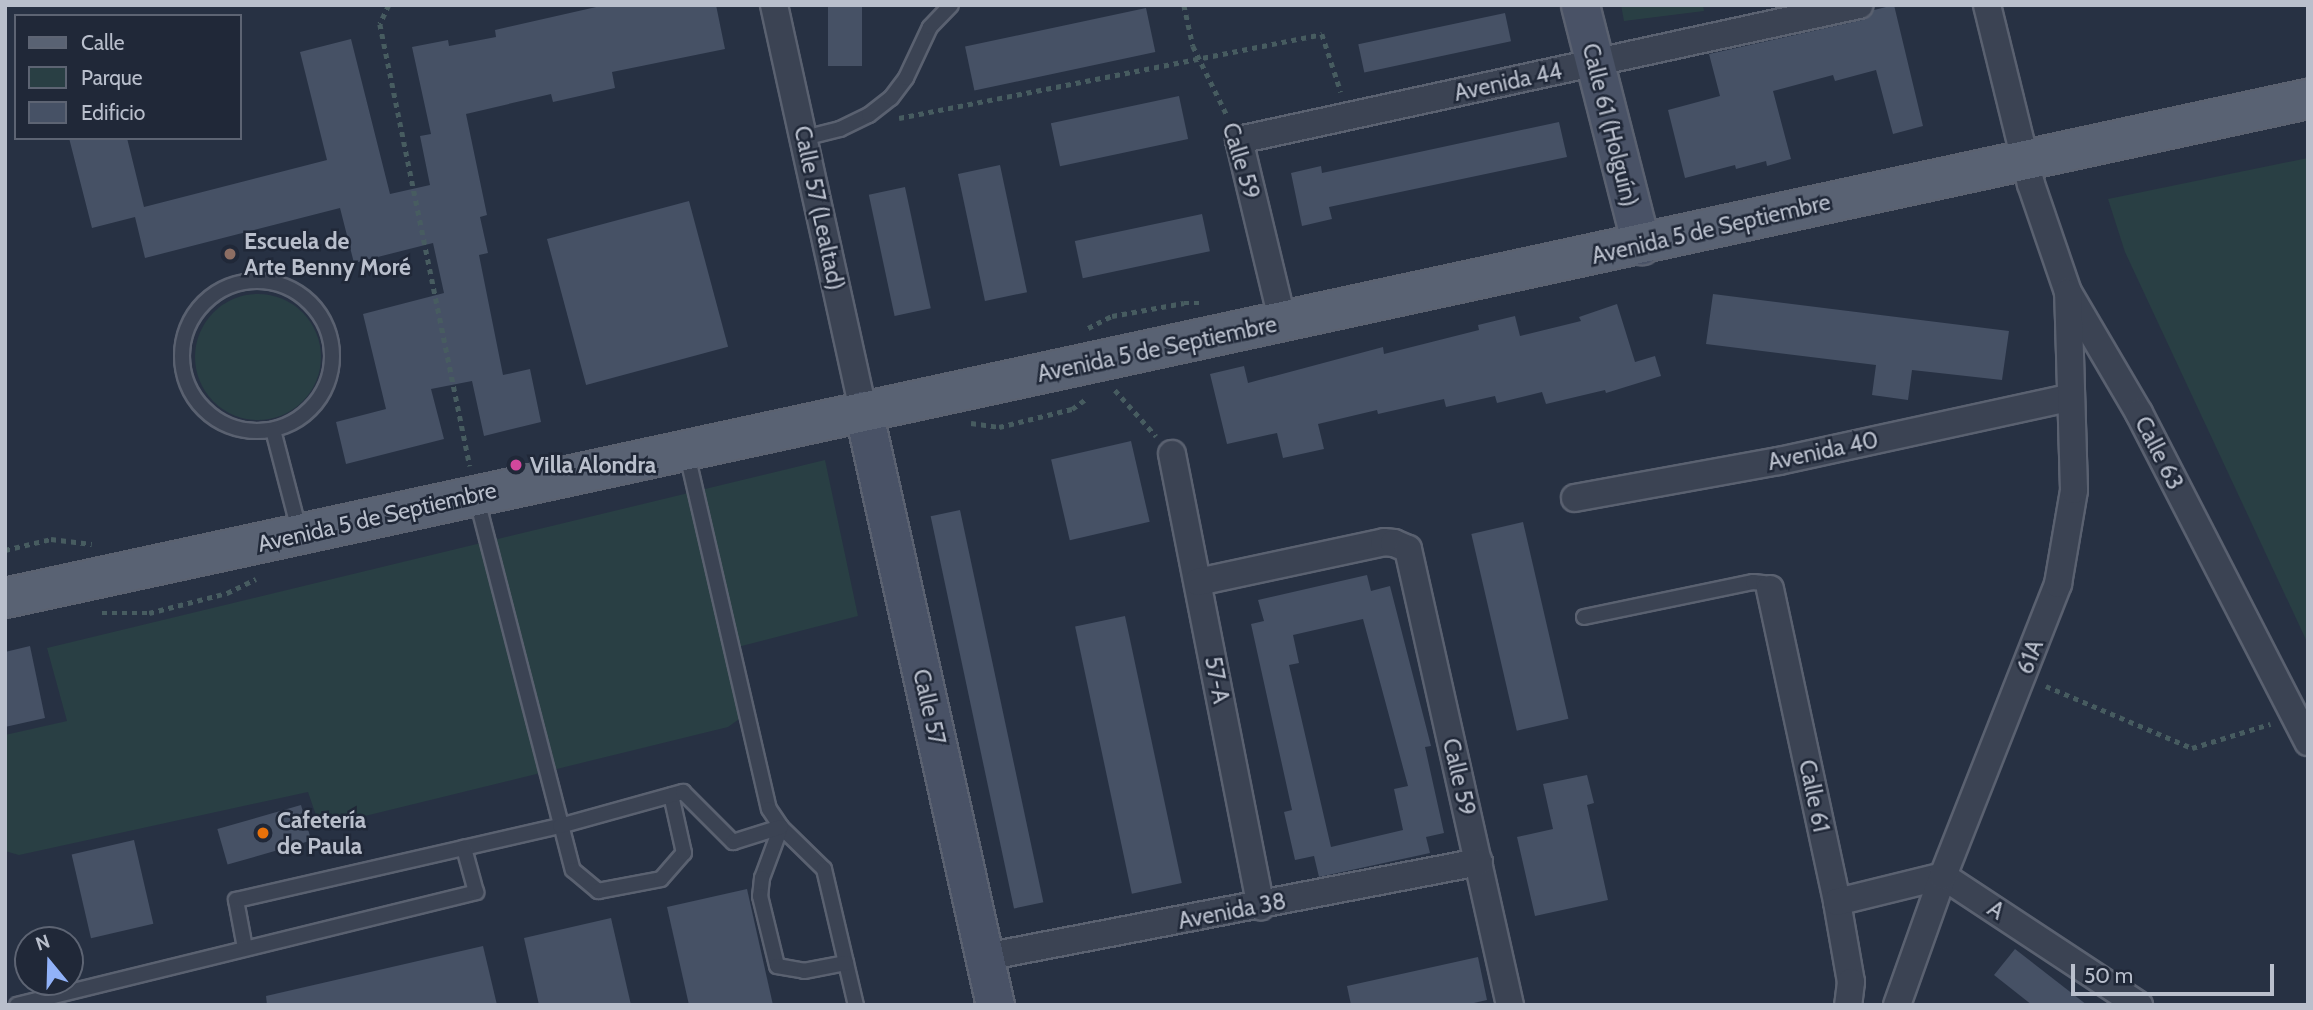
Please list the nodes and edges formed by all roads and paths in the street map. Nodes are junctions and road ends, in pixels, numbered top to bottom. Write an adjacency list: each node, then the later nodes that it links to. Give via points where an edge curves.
1 (389, 5): 25 (path, via 380,24)
2 (774, 5): 13 (street, Calle 57 (Lealtad))
3 (951, 5): 13 (lane, via 930,27 906,78 891,98 840,129)
4 (1184, 5): 8 (path, Calle 59, via 1193,46)
5 (1580, 5): 9 (street, Calle 61 (Holguín))
6 (1859, 5): 9 (street, Avenida 44)
7 (1987, 5): 15 (street, Calle 63)
8 (1201, 60): 11 (path, via 1322,34); 12 (path); 14 (path, Calle 59)
9 (1594, 63): 11 (street, Avenida 44); 16 (street, Calle 61 (Holguín))
10 (2308, 99): 15 (main road, Avenida 5 de Septiembre)
11 (1349, 116): 14 (street, Avenida 44)
12 (893, 119)
13 (804, 138): 21 (street, Calle 57 (Lealtad))
14 (1239, 140): 18 (street, Calle 59)
15 (2025, 158): 16 (main road, Avenida 5 de Septiembre); 17 (street, Calle 63)
16 (1641, 245): 18 (main road, Avenida 5 de Septiembre)
17 (2068, 292): 20 (street, 61A); 33 (street, Calle 63, via 2139,413)
18 (1283, 323): 21 (main road, Avenida 5 de Septiembre)
19 (1112, 387): 24 (path)
20 (2069, 398): 26 (street, Avenida 40, via 1779,461); 32 (street, 61A, via 2074,490 2060,570)
21 (863, 410): 23 (main road, Avenida 5 de Septiembre); 44 (street, Calle 57)
22 (273, 430): 22 (lane, via 297,421 317,404 330,381 334,355 329,329 316,307 296,290 272,281 246,281 221,289 202,304 185,335 183,371 191,393 206,412 249,432); 27 (lane)
23 (686, 449): 25 (main road, Avenida 5 de Septiembre); 37 (lane, via 769,808)
24 (1172, 454): 28 (street, 57-A)
25 (476, 495): 27 (main road, Avenida 5 de Septiembre); 36 (lane)
26 (1575, 498)
27 (300, 535): 30 (main road, Avenida 5 de Septiembre)
28 (1198, 582): 39 (street, Calle 59, via 1384,542 1408,549); 42 (street, 57-A)
29 (1770, 589): 31 (lane, via 1753,582); 41 (street, Calle 61)
30 (5, 598)
31 (1584, 617)
32 (2022, 676): 33 (path, via 2192,748); 40 (street, 61A)
33 (2295, 717): 34 (street, Calle 63)
34 (2308, 742)
35 (671, 795): 36 (lane); 36 (lane, via 684,852 661,879 598,891 573,870); 37 (lane, via 682,792 733,842)
36 (560, 826): 38 (lane)
37 (781, 827): 45 (lane, via 824,869); 45 (lane, via 760,896 777,966 804,971)
38 (464, 848): 43 (lane, via 475,892); 43 (lane, via 236,900)
39 (1479, 862): 42 (street, Avenida 38); 49 (street, Calle 59)
40 (1943, 876): 41 (street); 51 (street, 61A); 52 (street, A)
41 (1837, 902): 50 (street, Calle 61, via 1851,982)
42 (1261, 906): 44 (street, Avenida 38)
43 (245, 948): 46 (lane)
44 (985, 957): 48 (street, Calle 57)
45 (846, 963): 47 (lane)
46 (18, 1005)
47 (856, 1005)
48 (995, 1005)
49 (1510, 1005)
50 (1848, 1005)
51 (1897, 1005)
52 (2139, 1005)

